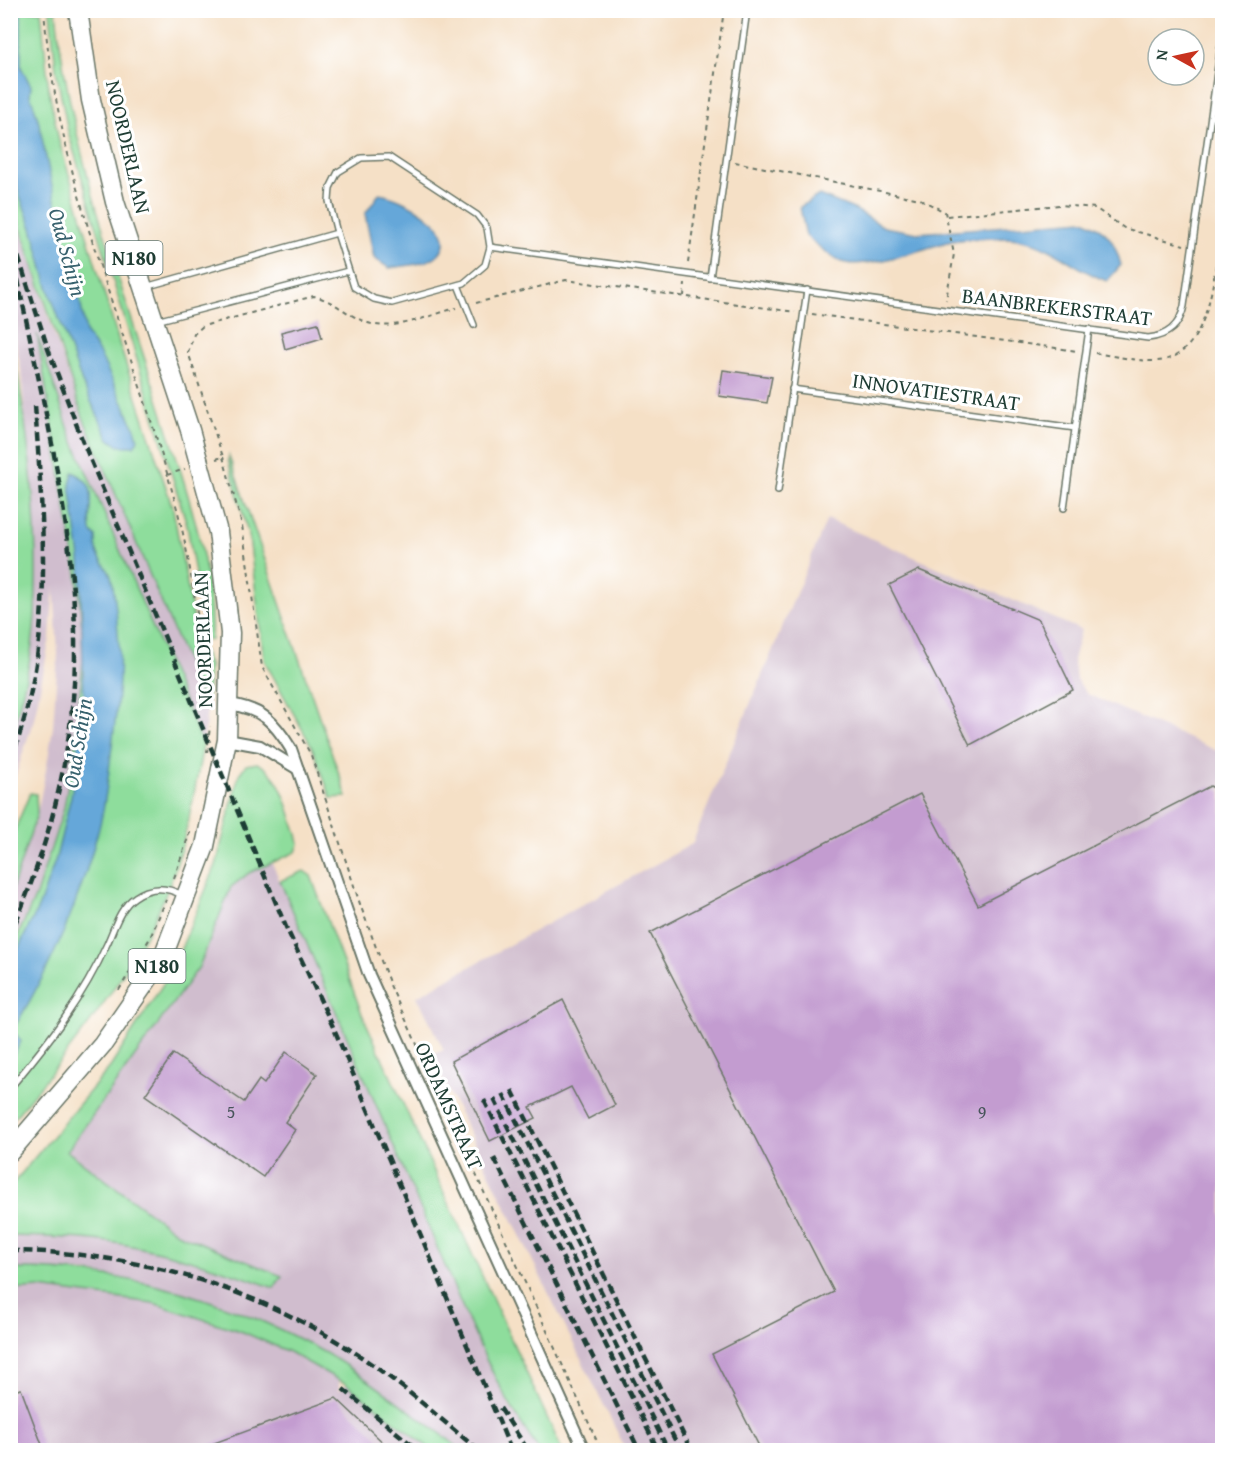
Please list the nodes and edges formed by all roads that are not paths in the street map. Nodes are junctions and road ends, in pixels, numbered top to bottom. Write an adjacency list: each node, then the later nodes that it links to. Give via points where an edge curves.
1 (78, 10): 9 (main road, NOORDERLAAN / N180, via 91,100 112,191)
2 (747, 10): 7 (lane)
3 (1222, 37): 13 (lane, BAANBREKERSTRAAT, via 1181,318 1160,337)
4 (337, 233): 5 (lane, via 329,201 338,172 361,158 389,156 477,215 488,228); 6 (lane); 9 (lane)
5 (490, 247): 7 (lane, BAANBREKERSTRAAT); 8 (lane, via 485,265)
6 (348, 271): 8 (lane, via 354,287 374,299 392,303); 11 (lane)
7 (710, 278): 10 (lane, BAANBREKERSTRAAT)
8 (458, 285): 12 (lane)
9 (143, 287): 11 (main road, NOORDERLAAN / N180)
10 (807, 290): 13 (lane, BAANBREKERSTRAAT); 14 (lane)
11 (154, 322): 18 (main road, NOORDERLAAN / N180, via 218,532 228,597)
12 (474, 325)
13 (1089, 329): 15 (lane)
14 (792, 389): 15 (lane, INNOVATIESTRAAT); 16 (lane)
15 (1075, 428): 17 (lane)
16 (778, 491)
17 (1064, 508)
18 (229, 704): 19 (main road, NOORDERLAAN / N180); 20 (street, ORDAMSTRAAT, via 258,711 270,721 291,749)
19 (227, 740): 20 (street, via 260,746); 21 (main road, NOORDERLAAN / N180, via 214,814)
20 (298, 770): 24 (street, ORDAMSTRAAT, via 369,975)
21 (187, 898): 22 (lane, via 170,889 148,890 134,897 123,909 92,977 51,1040); 23 (main road, NOORDERLAAN / N180, via 162,958 103,1044)
22 (10, 1088)
23 (10, 1152)
24 (584, 1450)

